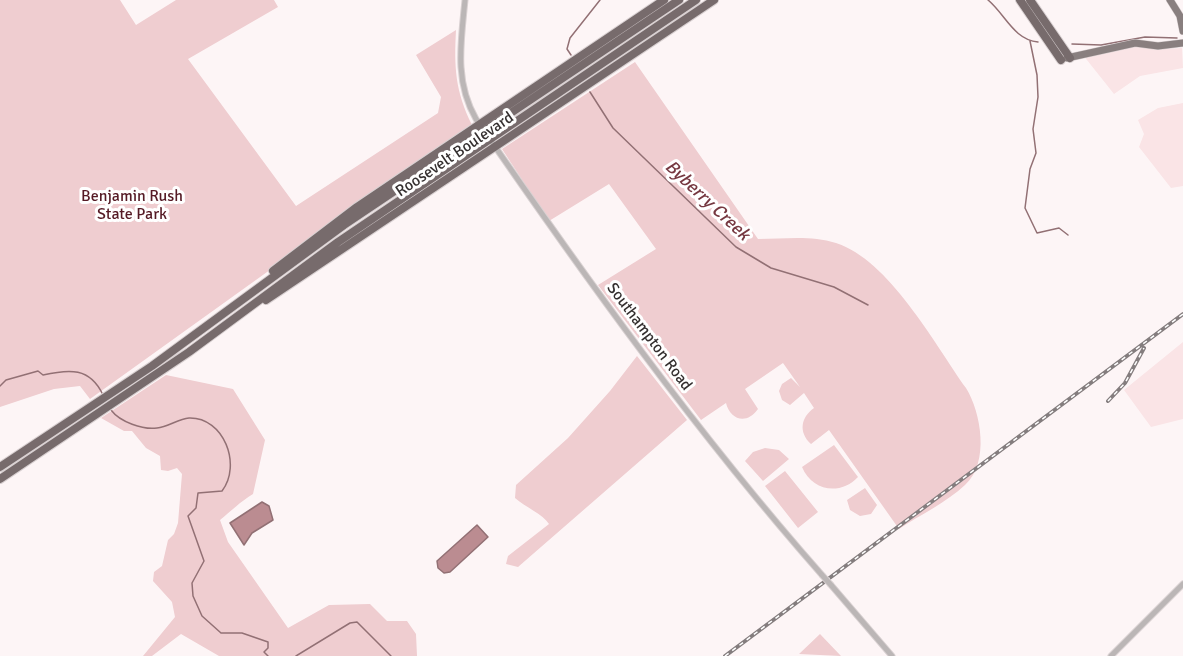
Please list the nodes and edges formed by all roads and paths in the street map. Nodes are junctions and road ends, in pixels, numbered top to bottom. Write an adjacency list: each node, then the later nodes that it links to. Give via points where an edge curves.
1 (465, 0): 16 (street, Southampton Road, via 460,75 468,105)
2 (664, 0): 11 (highway, Roosevelt Boulevard)
3 (679, 0): 14 (highway, Roosevelt Boulevard)
4 (696, 0): 15 (highway, Roosevelt Boulevard)
5 (714, 0): 13 (highway, Roosevelt Boulevard)
6 (1020, 0): 12 (highway)
7 (1030, 0): 12 (highway)
8 (1170, 0): 9 (main road, via 1180,16)
9 (1183, 31)
10 (1183, 43): 12 (main road, via 1129,44)
11 (591, 50): 14 (highway); 16 (highway, Roosevelt Boulevard)
12 (1066, 59)
13 (612, 68): 15 (highway); 17 (highway, Roosevelt Boulevard)
14 (564, 77): 16 (highway, Roosevelt Boulevard)
15 (570, 85): 17 (highway, Roosevelt Boulevard)
16 (482, 128): 17 (street, Southampton Road); 18 (highway, Roosevelt Boulevard, via 349,212)
17 (492, 143): 18 (highway, Roosevelt Boulevard, via 338,242 213,334); 23 (street, Southampton Road, bridge, via 578,266 684,405)
18 (113, 398): 19 (highway)
19 (104, 404): 20 (highway); 21 (highway)
20 (2, 465)
21 (0, 479)
22 (1183, 584): 24 (street)
23 (892, 656)
24 (1111, 656)

